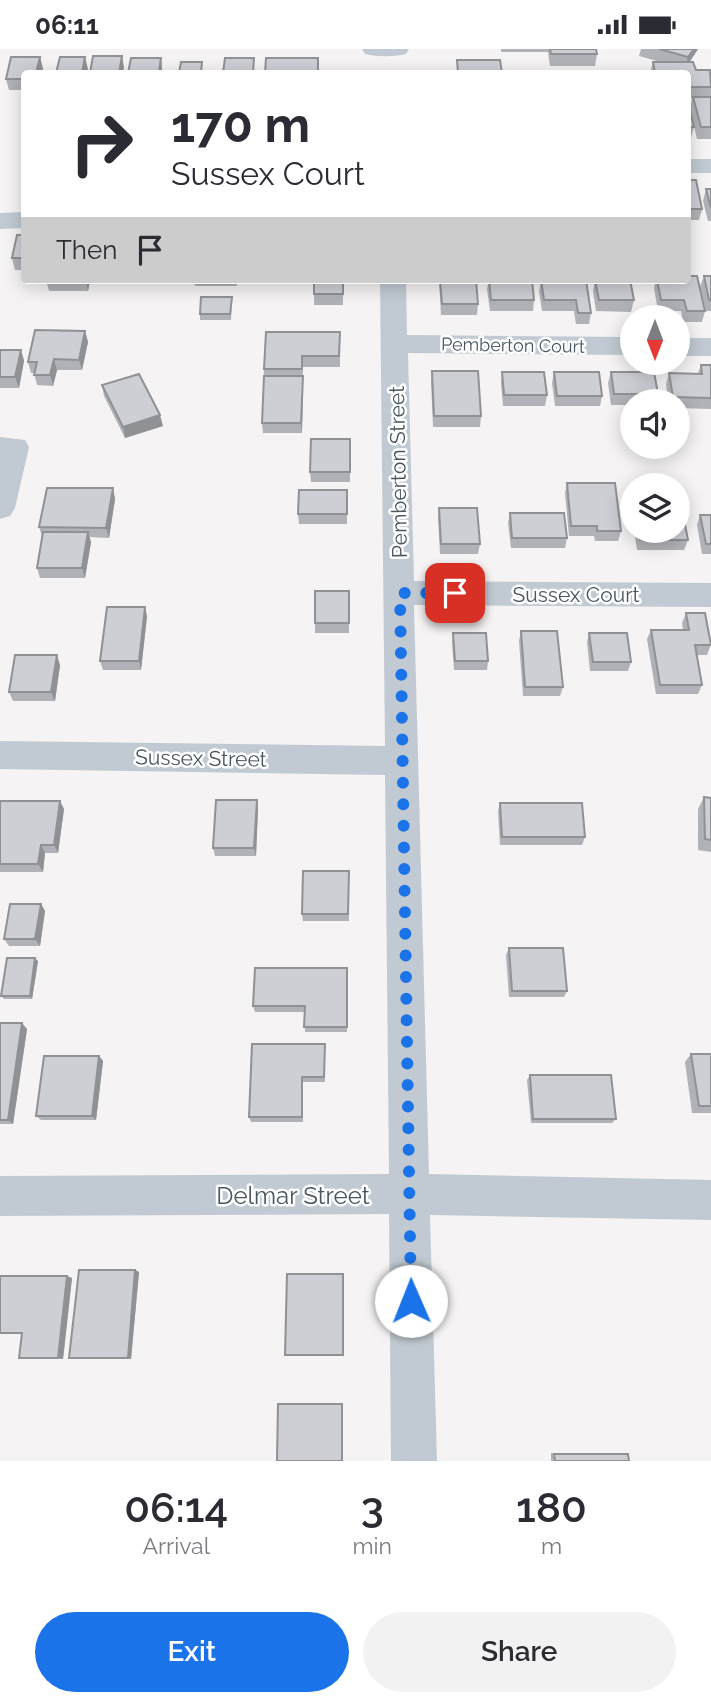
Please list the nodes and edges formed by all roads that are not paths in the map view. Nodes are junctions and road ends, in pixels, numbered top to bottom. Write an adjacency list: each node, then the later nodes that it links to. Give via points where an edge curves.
1 (373, 49): 2 (street)
2 (398, 49): 3 (street)
3 (394, 70)
4 (691, 166): 5 (street)
5 (711, 166)
6 (21, 220): 7 (street)
7 (0, 221)
8 (393, 284): 9 (street, Pemberton Street)
9 (395, 344): 10 (street, Pemberton Court); 15 (street, Pemberton Street)
10 (620, 346)
11 (690, 347): 12 (street)
12 (711, 347)
13 (0, 447): 14 (street, via 15,447)
14 (0, 508)
15 (400, 593): 16 (street, Sussex Court); 18 (street, Pemberton Street)
16 (711, 595)
17 (0, 755): 18 (street, Sussex Street)
18 (402, 761): 19 (street, Pemberton Street)
19 (409, 1194): 20 (street, Delmar Street); 21 (street, Delmar Street); 22 (street, Pemberton Street)
20 (0, 1196)
21 (711, 1200)
22 (414, 1461)

